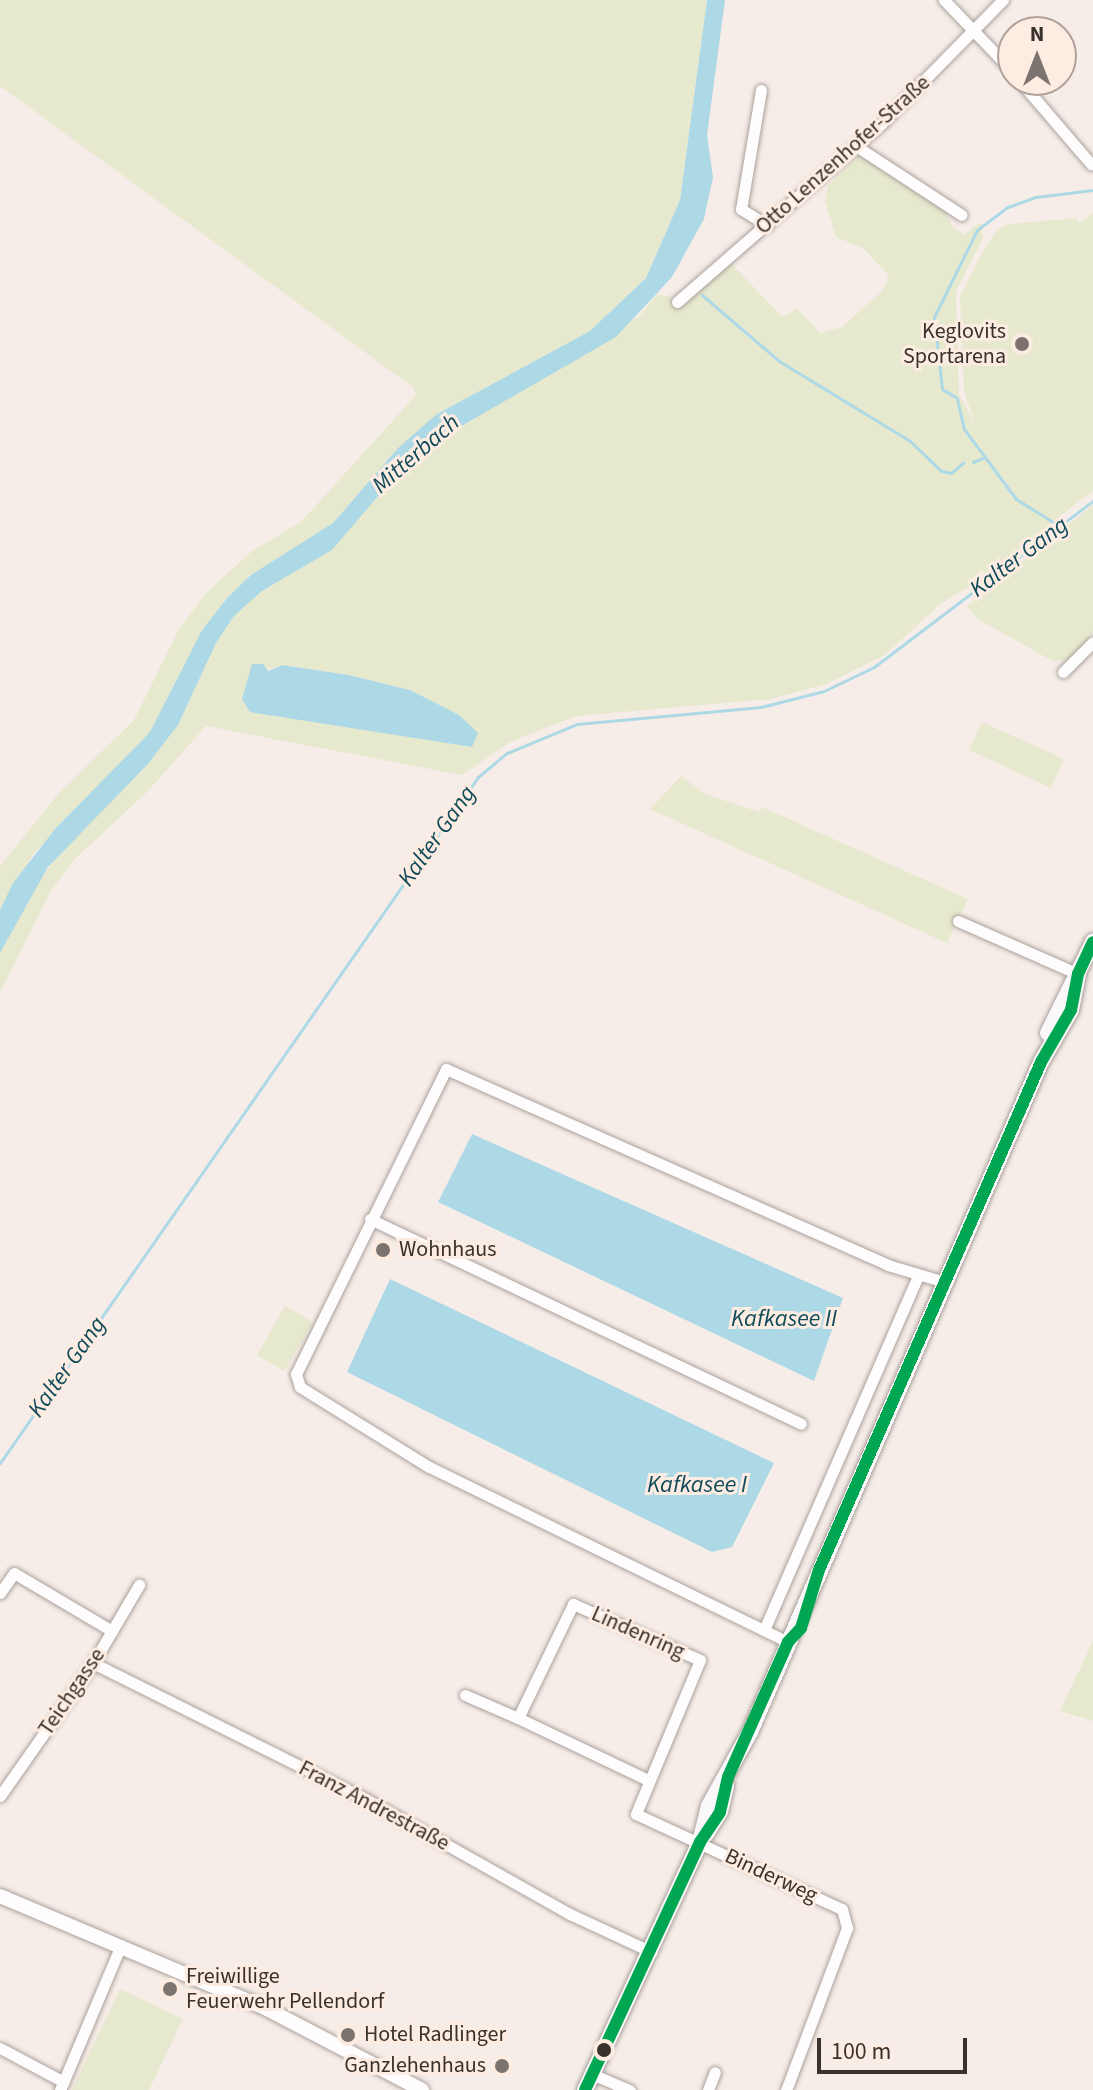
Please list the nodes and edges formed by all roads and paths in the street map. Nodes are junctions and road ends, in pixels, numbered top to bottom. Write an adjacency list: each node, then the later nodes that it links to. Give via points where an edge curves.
1 (944, 0): 3 (street)
2 (1003, 0): 3 (street, Otto Lenzenhofer-Straße)
3 (977, 30): 4 (street); 7 (street, Otto Lenzenhofer-Straße)
4 (997, 53)
5 (761, 90): 10 (street, via 741,209)
6 (1033, 96): 8 (street)
7 (856, 146): 9 (street); 10 (street, Otto Lenzenhofer-Straße)
8 (1091, 164)
9 (962, 215)
10 (767, 225): 11 (street, Otto Lenzenhofer-Straße)
11 (677, 302)
12 (1093, 642): 13 (street)
13 (1063, 672)
14 (958, 921): 16 (street)
15 (1093, 942): 16 (main road)
16 (1078, 974): 19 (main road, via 1071,1010 1041,1062)
17 (370, 1219): 18 (street, via 446,1069); 20 (street); 23 (street, via 296,1374 300,1387 429,1467)
18 (918, 1276): 19 (street); 23 (street)
19 (945, 1282): 25 (main road)
20 (801, 1424)
21 (139, 1585): 24 (street, Teichgasse)
22 (0, 1593): 24 (street, via 14,1573)
23 (764, 1630): 25 (street)
24 (112, 1631): 26 (street, Teichgasse)
25 (788, 1642): 31 (main road, via 728,1777 709,1806)
26 (93, 1663): 30 (street, Teichgasse); 34 (street, Franz Andrestraße, via 362,1797 570,1914)
27 (465, 1695): 28 (street)
28 (518, 1718): 29 (street); 29 (street, Lindenring, via 573,1604 700,1660)
29 (648, 1780): 31 (street, Lindenring, via 636,1814)
30 (0, 1796)
31 (700, 1842): 34 (main road); 43 (street, Binderweg, via 842,1909 847,1928)
32 (0, 1896): 33 (street)
33 (120, 1947): 38 (street); 39 (street, via 267,2009)
34 (652, 1952): 37 (main road)
35 (0, 2048): 38 (street)
36 (715, 2072): 42 (street)
37 (594, 2075): 40 (main road); 41 (street)
38 (62, 2086)
39 (422, 2090)
40 (585, 2090)
41 (630, 2090)
42 (708, 2090)
43 (786, 2090)

